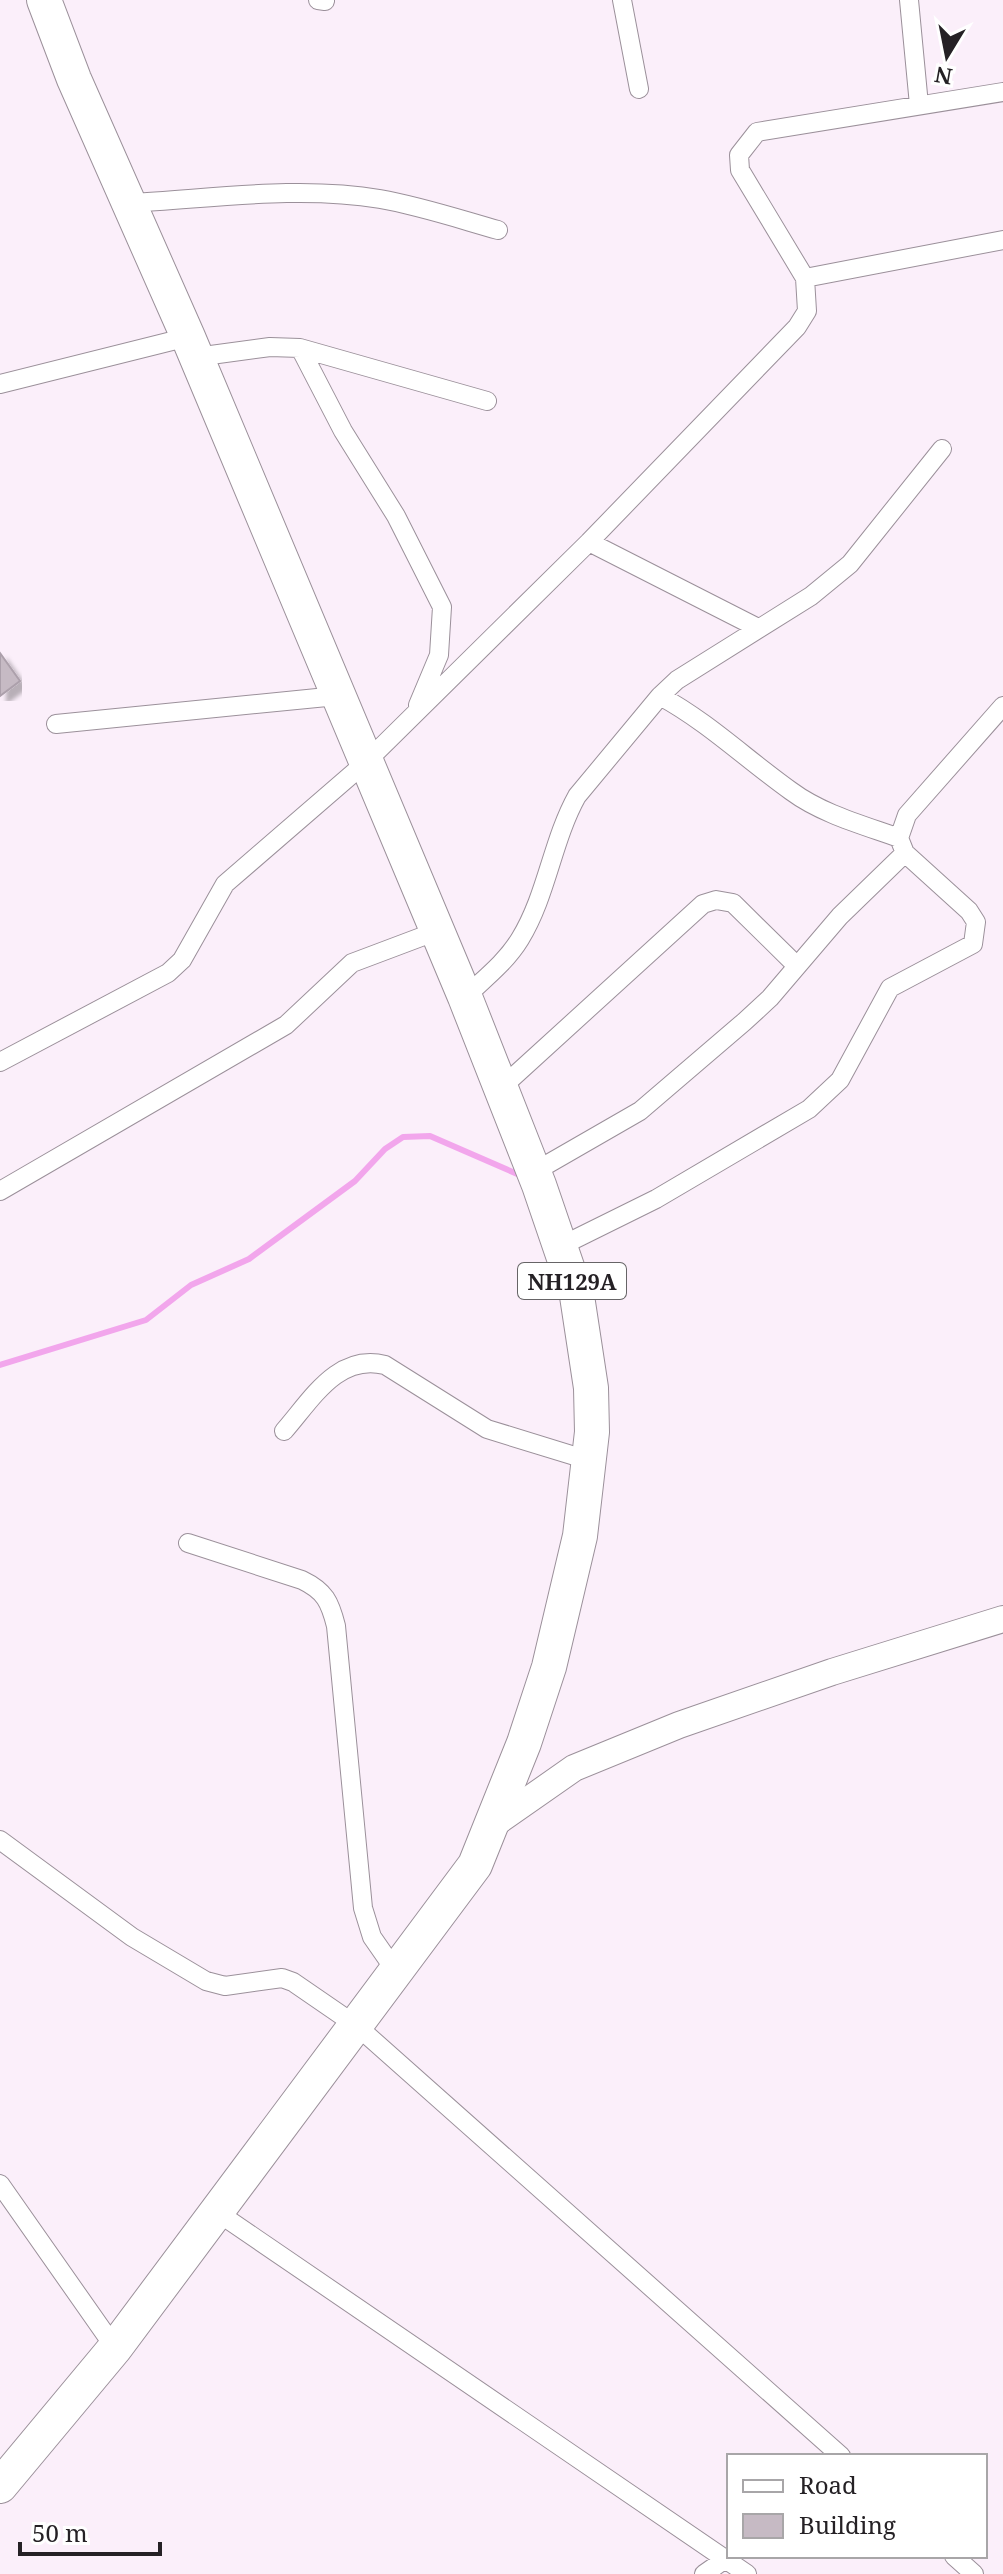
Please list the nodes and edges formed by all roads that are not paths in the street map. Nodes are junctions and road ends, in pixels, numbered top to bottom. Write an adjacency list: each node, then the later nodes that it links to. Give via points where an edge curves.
1 (44, 0): 9 (highway, NH129A)
2 (318, 0): 5 (street)
3 (622, 0): 6 (street)
4 (909, 0): 8 (street)
5 (325, 1)
6 (639, 89)
7 (1003, 92): 8 (street)
8 (919, 105): 12 (street, via 757,132 747,142 739,155 740,170)
9 (129, 203): 10 (street, via 347,196 399,203); 13 (highway, NH129A)
10 (498, 230)
11 (1003, 240): 12 (street)
12 (805, 278): 18 (street, via 807,311 797,327)
13 (192, 347): 14 (street); 15 (street); 20 (highway, NH129A)
14 (300, 348): 16 (street); 23 (street, via 442,607 439,655)
15 (0, 384)
16 (487, 401)
17 (942, 449): 19 (street, via 850,564)
18 (589, 542): 19 (street); 23 (street)
19 (758, 628): 21 (street, via 699,664)
20 (337, 696): 24 (street); 25 (highway, NH129A)
21 (660, 696): 26 (street, via 700,718 792,792); 29 (street, via 577,796 519,942)
22 (1003, 706): 26 (street, via 907,815)
23 (414, 715): 25 (street)
24 (56, 724)
25 (365, 763): 27 (highway, NH129A); 30 (street, via 225,884 182,960 168,973)
26 (902, 846): 28 (street); 34 (street, via 969,911 976,922 973,944 890,988 840,1080 809,1109 656,1199)
27 (437, 931): 29 (highway, NH129A); 33 (street, via 352,963 286,1025)
28 (797, 966): 31 (street, via 733,903 703,904); 32 (street, via 744,1022 640,1111)
29 (465, 997): 31 (highway, NH129A)
30 (0, 1062)
31 (501, 1088): 32 (highway, NH129A)
32 (534, 1172): 34 (highway, NH129A)
33 (0, 1191)
34 (561, 1246): 36 (highway, NH129A, via 586,1345)
35 (284, 1431): 36 (street, via 340,1370 370,1361 385,1365 487,1429)
36 (591, 1461): 39 (highway, NH129A, via 580,1536 549,1667)
37 (188, 1543): 41 (street, via 302,1580 320,1588 330,1604 363,1908 372,1937)
38 (1003, 1619): 39 (street, via 679,1725 574,1768)
39 (494, 1824): 41 (highway, NH129A, via 475,1865)
40 (0, 1840): 42 (street, via 132,1937 206,1981 225,1986 282,1978)
41 (397, 1973): 42 (highway, NH129A)
42 (357, 2026): 44 (highway, NH129A); 46 (street)
43 (0, 2184): 45 (street)
44 (217, 2212): 45 (highway, NH129A); 49 (street)
45 (115, 2348): 47 (highway, NH129A)
46 (839, 2454)
47 (0, 2486)
48 (956, 2558): 52 (street)
49 (724, 2560): 50 (street); 51 (street)
50 (704, 2574)
51 (747, 2574)
52 (974, 2574)

